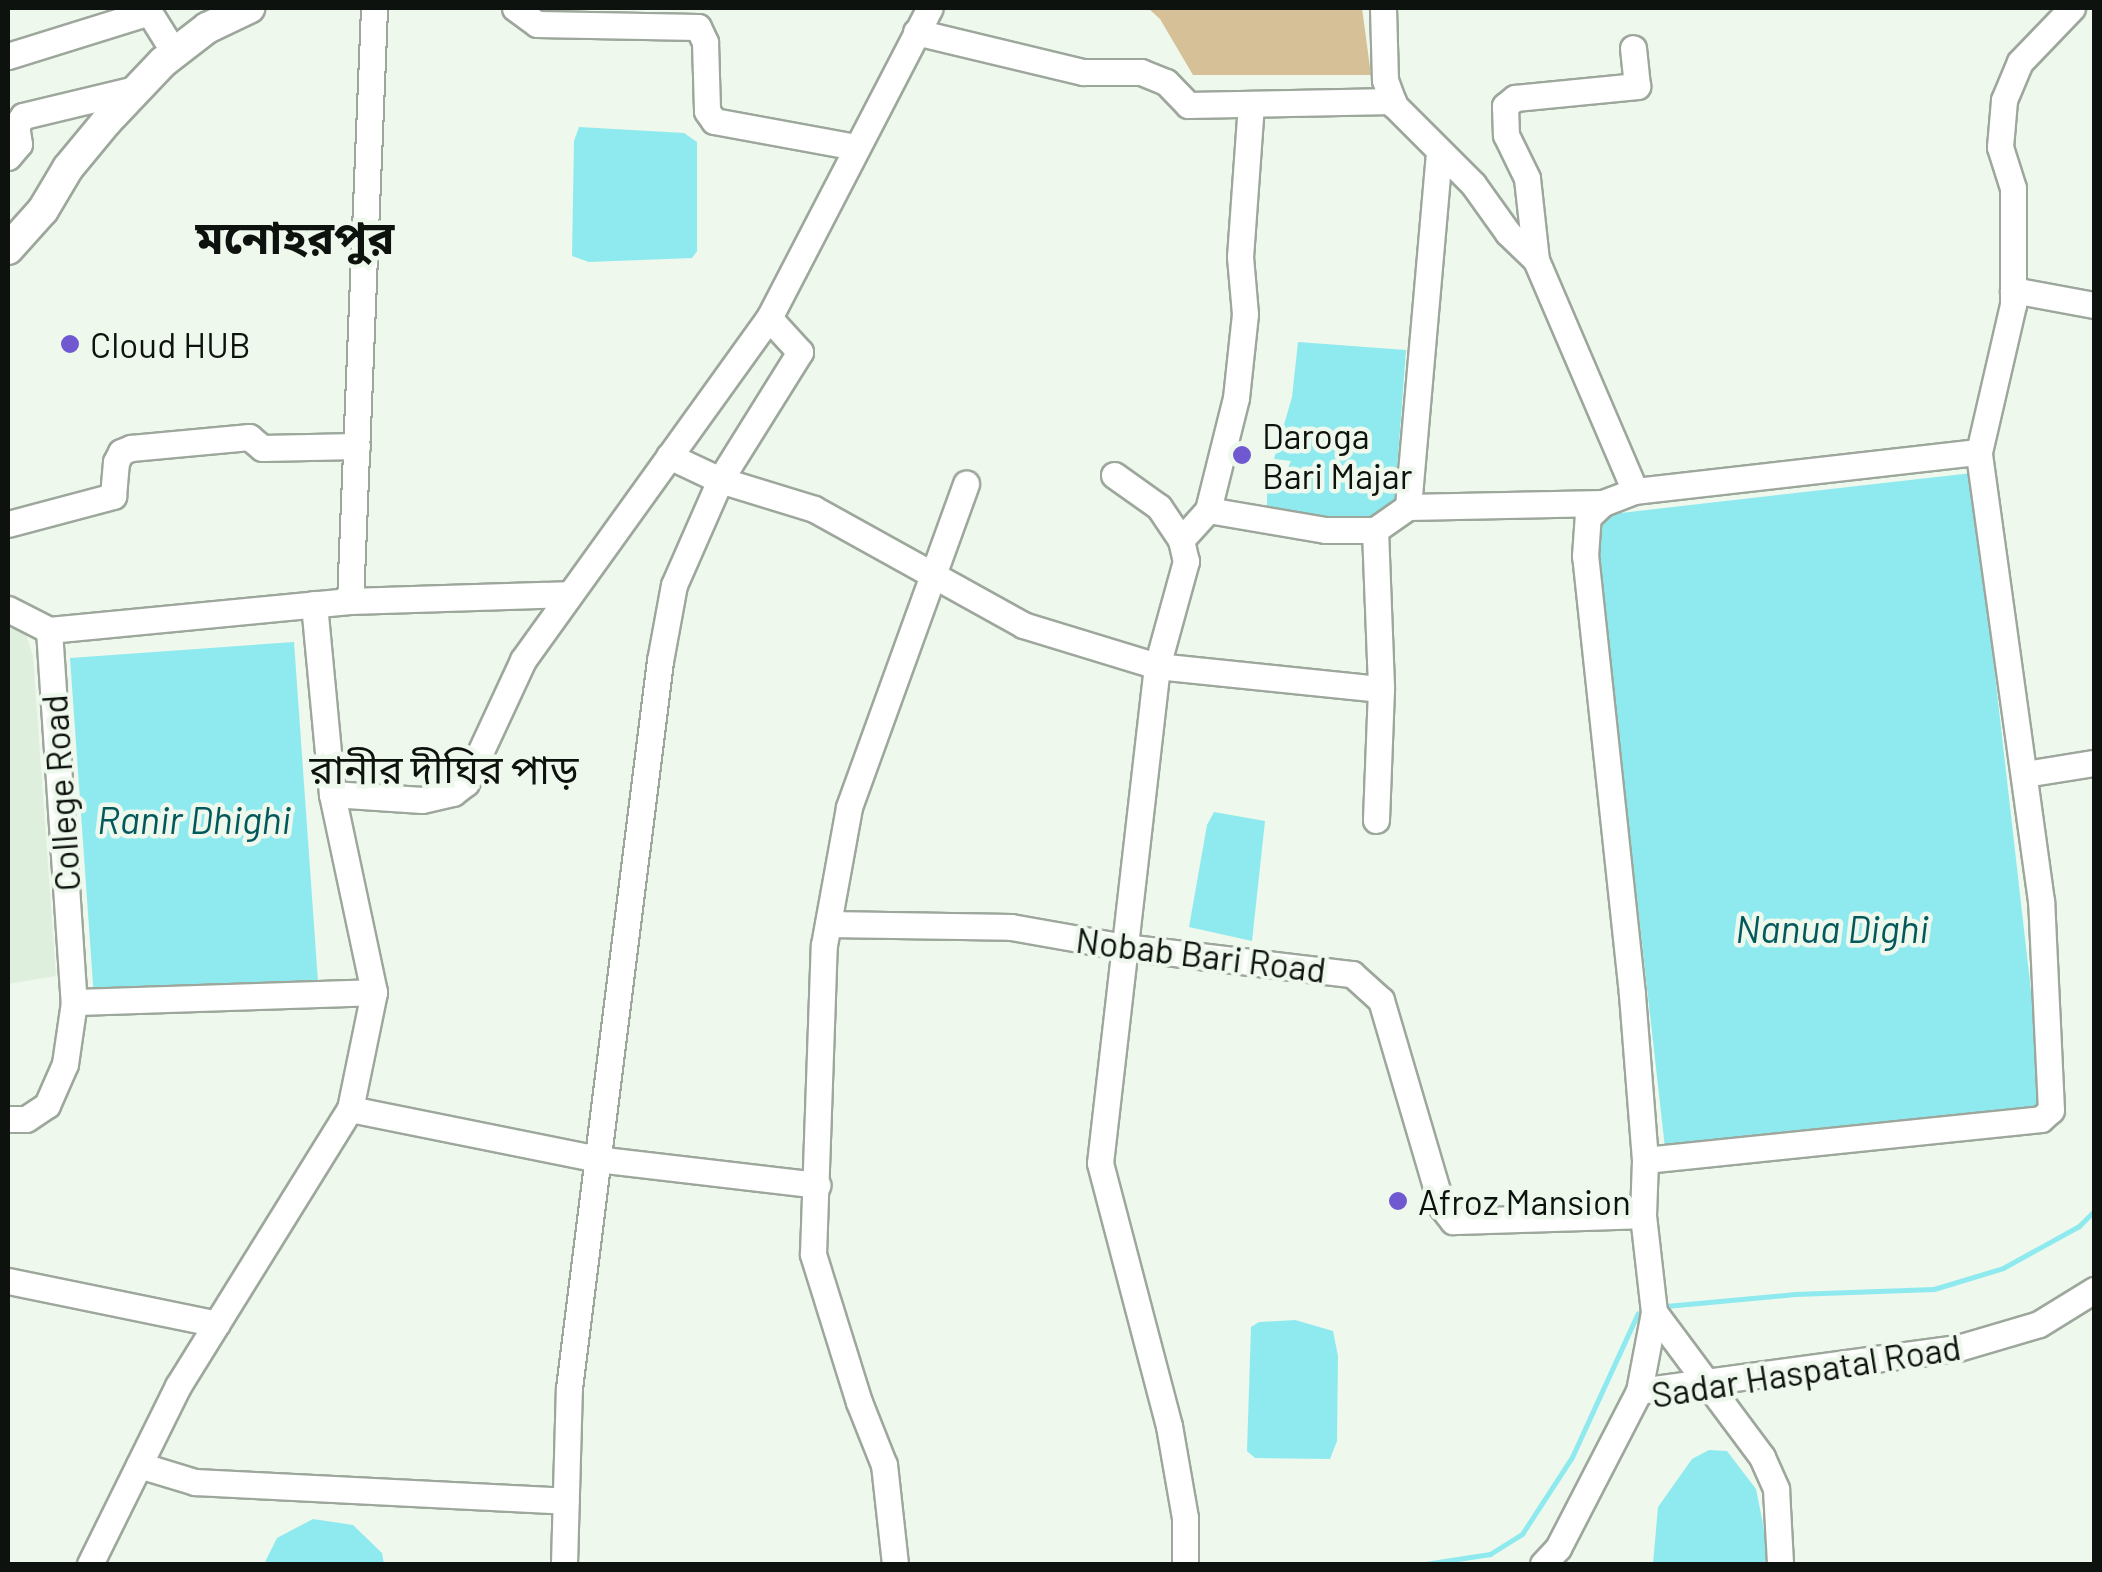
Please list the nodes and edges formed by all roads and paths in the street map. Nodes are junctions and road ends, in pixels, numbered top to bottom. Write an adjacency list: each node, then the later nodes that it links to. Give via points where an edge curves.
1 (248, 8): 9 (main road)
2 (374, 8): 22 (street)
3 (515, 8): 14 (street, via 537,24 698,27 706,42 714,121)
4 (930, 8): 7 (street)
5 (1383, 8): 12 (street)
6 (2072, 8): 19 (street, via 2020,62 2004,100 2000,147 2013,188)
7 (916, 32): 13 (street, via 1083,72 1140,72 1166,82 1188,105); 14 (street)
8 (1633, 48): 18 (street, via 1637,86 1516,98 1505,106 1506,135 1527,178)
9 (174, 52): 10 (street, via 150,12); 11 (main road)
10 (8, 56)
11 (141, 88): 16 (street, via 23,116 16,126 19,144); 17 (main road, via 106,122)
12 (1392, 101): 13 (street); 15 (street)
13 (1251, 105): 31 (street, via 1240,364)
14 (856, 147): 21 (street)
15 (1439, 152): 18 (street); 30 (street)
16 (8, 158)
17 (8, 249)
18 (1536, 260): 28 (street)
19 (2013, 290): 20 (street); 23 (street)
20 (2094, 305)
21 (769, 318): 24 (street); 26 (street, via 800,352)
22 (357, 446): 32 (street, via 262,448 249,437 131,448 116,462 113,496); 37 (street)
23 (1979, 452): 28 (street); 44 (street)
24 (670, 456): 26 (street); 36 (street)
25 (1114, 475): 34 (street, via 1159,507)
26 (720, 480): 35 (street, via 814,509); 53 (street, via 674,585 660,660)
27 (966, 483): 35 (street)
28 (1634, 491): 29 (street)
29 (1602, 503): 30 (street); 54 (street, via 1588,517 1585,556)
30 (1408, 507): 33 (street)
31 (1208, 510): 33 (street, via 1324,530); 34 (street)
32 (8, 524)
33 (1375, 530): 42 (street)
34 (1181, 540): 41 (street, via 1186,561)
35 (930, 572): 41 (street, via 1023,625); 47 (street, via 849,807)
36 (566, 594): 37 (street); 45 (street, via 523,660 466,783 422,800)
37 (350, 600): 38 (street)
38 (314, 604): 40 (street); 45 (street)
39 (8, 609): 40 (street)
40 (48, 630): 50 (street, College Road)
41 (1157, 666): 42 (street); 48 (street)
42 (1380, 689): 46 (street)
43 (2094, 763): 44 (street)
44 (2025, 774): 54 (street, via 2041,901 2051,1110 2041,1119)
45 (332, 794): 49 (street)
46 (1376, 820)
47 (828, 924): 48 (street, Nobab Bari Road, via 1011,927); 55 (street)
48 (1124, 947): 56 (street, Nobab Bari Road, via 1334,970 1367,983 1387,1013 1424,1152 1442,1207 1453,1220); 68 (street, via 1100,1163 1170,1426)
49 (374, 992): 50 (street); 51 (street)
50 (74, 1002): 52 (street, College Road, via 64,1064 47,1105 26,1119)
51 (350, 1109): 53 (street); 60 (street)
52 (8, 1118)
53 (597, 1159): 55 (street); 64 (street, via 569,1388)
54 (1645, 1160): 56 (street)
55 (817, 1185): 67 (street, via 813,1254 884,1466)
56 (1643, 1215): 59 (street)
57 (8, 1281): 60 (street)
58 (2094, 1290): 61 (street, Sadar Haspatal Road, via 2039,1324 1958,1348)
59 (1654, 1312): 61 (street); 62 (street)
60 (217, 1324): 63 (street)
61 (1704, 1381): 62 (street, Sadar Haspatal Road); 70 (street, via 1762,1457 1776,1489)
62 (1639, 1391): 69 (street, Sadar Haspatal Road, via 1558,1548)
63 (139, 1466): 64 (street, via 195,1482); 65 (street)
64 (566, 1502): 66 (street)
65 (90, 1564)
66 (564, 1564)
67 (895, 1564)
68 (1185, 1564)
69 (1543, 1564)
70 (1780, 1564)

